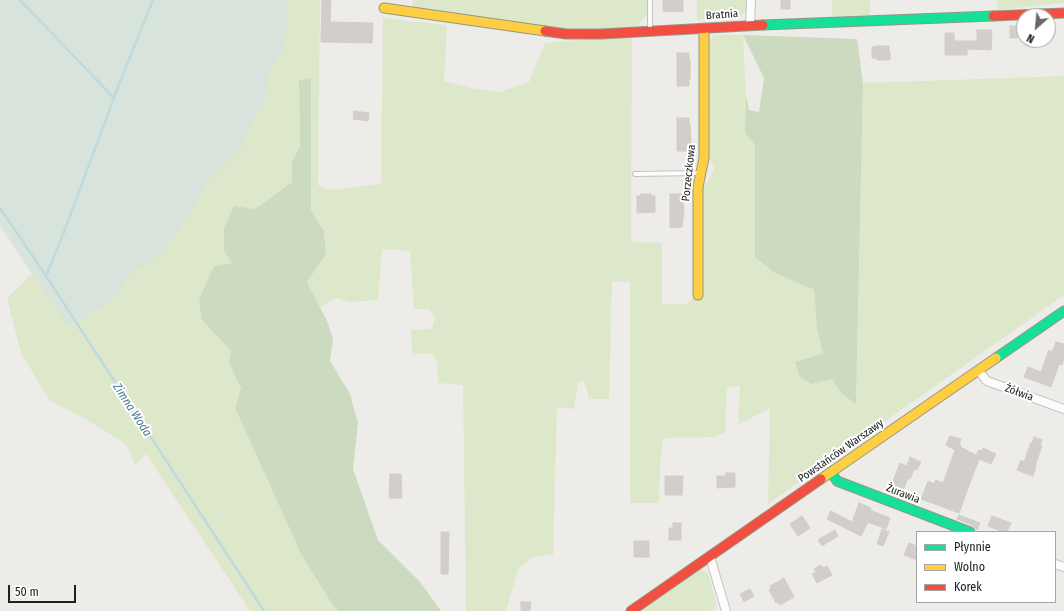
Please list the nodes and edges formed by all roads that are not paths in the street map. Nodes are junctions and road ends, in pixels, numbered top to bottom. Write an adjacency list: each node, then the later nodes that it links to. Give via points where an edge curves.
1 (650, 0): 7 (lane)
2 (751, 0): 5 (street)
3 (384, 8): 7 (street, Bratnia, via 566,34)
4 (1064, 13): 5 (street, Bratnia)
5 (750, 25): 6 (street, Bratnia)
6 (704, 28): 7 (street, Bratnia); 8 (street, Porzeczkowa, via 704,158)
7 (650, 31)
8 (701, 173): 9 (lane); 10 (street, Porzeczkowa, via 698,187)
9 (635, 174)
10 (698, 296)
11 (1064, 311): 12 (street, Powstańców Warszawy)
12 (978, 370): 13 (street, Żółwia, via 987,381); 14 (street, Powstańców Warszawy)
13 (1064, 409)
14 (831, 472): 15 (street, Żurawia, via 842,484); 16 (street, Powstańców Warszawy)
15 (967, 531)
16 (710, 557): 17 (street, Powstańców Warszawy); 18 (street)
17 (631, 611)
18 (726, 611)

